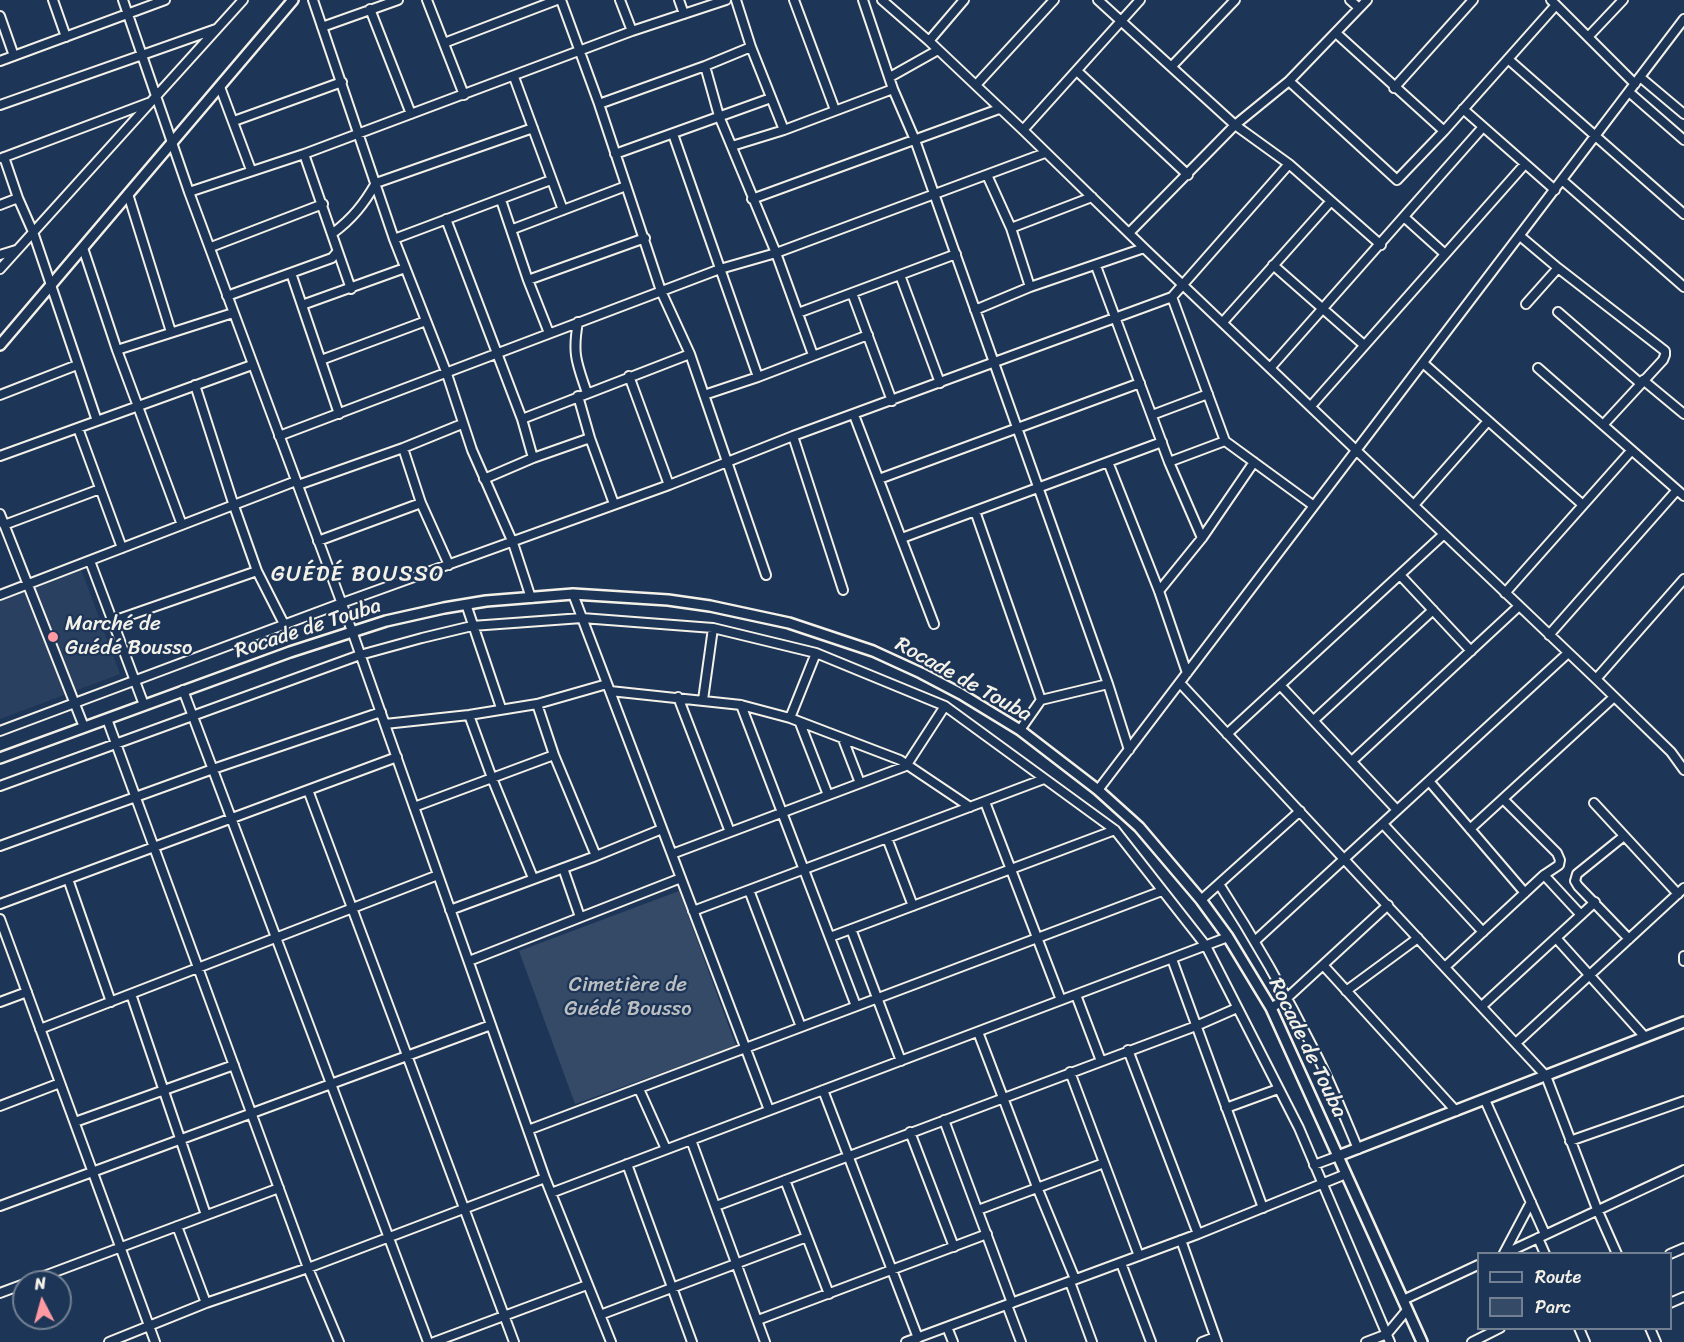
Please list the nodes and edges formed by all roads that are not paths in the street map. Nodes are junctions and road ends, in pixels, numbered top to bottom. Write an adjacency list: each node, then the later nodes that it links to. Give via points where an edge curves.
1 (53, 0): 39 (street)
2 (123, 0): 29 (street)
3 (165, 0): 29 (street)
4 (243, 0): 35 (street)
5 (293, 0): 61 (main road)
6 (313, 0): 34 (street)
7 (398, 0): 28 (street)
8 (427, 0): 43 (street)
9 (559, 0): 43 (street); 46 (street)
10 (620, 0): 37 (street)
11 (679, 0): 30 (street)
12 (726, 0): 30 (street)
13 (736, 0): 44 (street)
14 (794, 0): 72 (street)
15 (863, 0): 56 (street)
16 (882, 0): 42 (street)
17 (964, 0): 42 (street)
18 (1054, 0): 60 (street)
19 (1098, 0): 33 (street)
20 (1140, 0): 33 (street)
21 (1235, 0): 52 (street)
22 (1350, 0): 27 (street)
23 (1367, 0): 27 (street)
24 (1473, 0): 62 (street)
25 (1623, 0): 40 (street)
26 (1553, 3): 40 (street); 49 (street)
27 (1359, 8): 38 (street)
28 (370, 9): 34 (street); 74 (street)
29 (128, 14): 39 (street); 47 (street)
30 (684, 14): 37 (street)
31 (0, 16): 48 (street)
32 (1684, 19): 36 (street)
33 (1121, 20): 52 (street); 53 (street)
34 (322, 27): 57 (street)
35 (218, 28): 47 (street); 66 (street)
36 (1676, 30): 41 (street); 54 (street)
37 (632, 31): 46 (street)
38 (1336, 33): 58 (street); 62 (street)
39 (66, 37): 48 (street)
40 (1588, 37): 59 (street)
41 (1684, 37)
42 (929, 41): 45 (street)
43 (444, 43): 65 (street)
44 (751, 46): 51 (street); 67 (street)
45 (938, 50): 56 (street); 60 (street)
46 (579, 52): 55 (street); 69 (street)
47 (142, 55): 66 (street); 70 (street)
48 (14, 56): 50 (street)
49 (1508, 60): 73 (street); 86 (street)
50 (0, 61)
51 (705, 66): 69 (street); 76 (street)
52 (1172, 66): 78 (street)
53 (1077, 70): 82 (street); 99 (street)
54 (1640, 76): 59 (street); 75 (street)
55 (514, 77): 65 (street); 80 (street)
56 (890, 77): 63 (street)
57 (342, 81): 77 (street); 84 (street)
58 (1289, 81): 78 (street); 83 (street, via 1397,180)
59 (1635, 84): 64 (street)
60 (976, 85): 71 (street)
61 (220, 87): 77 (street); 89 (main road)
62 (1394, 88): 83 (street)
63 (893, 89): 72 (street); 87 (street)
64 (1629, 92): 86 (street); 88 (street)
65 (464, 95): 74 (street)
66 (156, 97): 68 (street); 89 (street)
67 (771, 99): 76 (street); 81 (street)
68 (149, 103): 94 (street); 121 (street)
69 (599, 104): 93 (street)
70 (0, 105)
71 (999, 109): 82 (street); 87 (street)
72 (836, 110): 81 (street)
73 (1463, 110): 79 (street); 83 (street)
74 (411, 114): 84 (street)
75 (1684, 114)
76 (719, 116): 85 (street); 90 (street)
77 (234, 121): 97 (street)
78 (1235, 125): 96 (street); 99 (street)
79 (1483, 127): 95 (street); 117 (street)
80 (532, 128): 100 (street); 102 (street)
81 (784, 130): 90 (street)
82 (1023, 130): 91 (street)
83 (1444, 131)
84 (358, 134): 92 (street); 102 (street)
85 (673, 134): 93 (street); 142 (street)
86 (1595, 136): 101 (street); 116 (street)
87 (915, 140): 107 (street); 110 (street)
88 (1684, 140)
89 (172, 142): 105 (street); 106 (main road)
90 (732, 146): 110 (street)
91 (1045, 153): 98 (street); 108 (street)
92 (304, 154): 97 (street); 113 (street)
93 (615, 154): 103 (street)
94 (2, 158): 109 (street)
95 (1525, 164): 104 (street); 135 (street)
96 (1289, 165): 112 (street); 147 (street)
97 (252, 170): 105 (street)
98 (987, 175): 107 (street); 119 (street)
99 (1188, 175): 123 (street)
100 (551, 180): 111 (street); 115 (street)
101 (1562, 180): 104 (street); 146 (street)
102 (376, 183): 122 (street, via 351,220); 125 (street)
103 (626, 186): 115 (street); 126 (street)
104 (1555, 190): 124 (street)
105 (189, 192): 128 (street)
106 (128, 194): 129 (main road); 166 (street)
107 (934, 194): 133 (street); 134 (street)
108 (1092, 197): 119 (street); 123 (street)
109 (18, 198): 114 (street); 121 (street)
110 (752, 199): 133 (street)
111 (501, 200): 118 (street); 120 (street)
112 (1331, 201): 127 (street); 137 (street)
113 (323, 204): 122 (street); 128 (street)
114 (0, 205)
115 (563, 210): 120 (street)
116 (1684, 214)
117 (1404, 217): 127 (street); 135 (street)
118 (446, 219): 125 (street); 172 (street)
119 (1011, 228): 149 (street)
120 (513, 229): 145 (street)
121 (33, 232): 131 (street); 148 (street)
122 (333, 233): 132 (street)
123 (1129, 233): 130 (street)
124 (1520, 236): 140 (street); 177 (street)
125 (394, 238): 139 (street)
126 (645, 238): 145 (street); 151 (street)
127 (1380, 245): 157 (street)
128 (211, 247): 153 (street)
129 (82, 248): 148 (main road); 171 (street)
130 (1144, 248): 138 (street); 147 (street)
131 (18, 249): 136 (street); 141 (street)
132 (337, 252): 143 (street, via 332,258); 150 (street)
133 (776, 253): 142 (street); 161 (street)
134 (956, 254): 144 (street); 158 (street)
135 (1445, 254): 170 (street)
136 (0, 255)
137 (1273, 265): 157 (street); 165 (street)
138 (1096, 266): 149 (street); 162 (street)
139 (405, 268): 150 (street); 163 (street)
140 (1558, 268): 156 (street); 185 (street, via 1665,351 1663,360)
141 (0, 269)
142 (720, 269): 151 (street); 184 (street)
143 (291, 273): 153 (street); 155 (street)
144 (900, 275): 152 (street); 187 (street)
145 (528, 280): 167 (street)
146 (1682, 282)
147 (1183, 283): 154 (street); 165 (street)
148 (50, 286): 169 (main road); 179 (street)
149 (1030, 287): 158 (street)
150 (351, 289): 155 (street)
151 (661, 291): 164 (street); 173 (street)
152 (852, 293): 161 (street); 168 (street)
153 (227, 296): 160 (street)
154 (1172, 297): 162 (street); 190 (street)
155 (302, 304): 175 (street)
156 (1526, 304)
157 (1323, 309): 170 (street); 180 (street)
158 (975, 310): 176 (street)
159 (1558, 312): 185 (street)
160 (233, 313): 166 (street); 178 (street)
161 (798, 313): 174 (street)
162 (1115, 318): 176 (street); 186 (street)
163 (426, 321): 175 (street); 182 (street)
164 (578, 322): 167 (street); 189 (street, via 575,353)
165 (1223, 322): 180 (street)
166 (171, 332): 171 (street)
167 (549, 333): 172 (street)
168 (867, 335): 174 (street); 194 (street)
169 (0, 345)
170 (1364, 345): 196 (street)
171 (117, 350): 195 (street)
172 (497, 354): 182 (street); 201 (street)
173 (690, 354): 183 (street); 192 (street)
174 (813, 355): 184 (street)
175 (321, 360): 197 (street)
176 (994, 363): 187 (street); 207 (street)
177 (1423, 363): 203 (street); 214 (street)
178 (252, 364): 188 (street); 208 (street)
179 (77, 365): 191 (street); 202 (street)
180 (1271, 367): 196 (street)
181 (1538, 368): 205 (street)
182 (447, 374): 197 (street); 204 (street)
183 (629, 376): 189 (street); 225 (street)
184 (758, 377): 192 (street)
185 (1642, 381): 198 (street); 205 (street)
186 (1140, 382): 200 (street); 207 (street)
187 (940, 383): 194 (street)
188 (195, 385): 195 (street); 233 (street)
189 (587, 393): 193 (street)
190 (1208, 394): 200 (street); 211 (street)
191 (0, 395)
192 (704, 395): 218 (street)
193 (578, 396): 201 (street); 210 (street)
194 (892, 401): 199 (street)
195 (138, 406): 202 (street); 238 (street)
196 (1311, 406): 214 (street)
197 (339, 414): 208 (street)
198 (1684, 414)
199 (854, 415): 209 (street); 223 (street)
200 (1152, 415): 212 (street)
201 (522, 419): 217 (street)
202 (97, 421): 206 (street)
203 (1488, 421): 231 (street); 232 (street)
204 (462, 424): 213 (street); 222 (street)
205 (1603, 425): 215 (street)
206 (78, 428): 216 (street); 227 (street)
207 (1017, 428): 223 (street); 226 (street)
208 (279, 436): 224 (street)
209 (793, 436): 218 (street); 252 (street)
210 (590, 438): 217 (street); 230 (street)
211 (1225, 441): 220 (street); 221 (street)
212 (1162, 442): 219 (street); 220 (street)
213 (403, 448): 224 (street); 229 (street)
214 (1356, 450): 231 (street); 234 (street)
215 (1631, 451): 228 (street); 232 (street)
216 (0, 456)
217 (532, 458): 222 (street)
218 (728, 461): 225 (street); 248 (street)
219 (1108, 462): 226 (street); 253 (street)
220 (1169, 462): 241 (street)
221 (1254, 462): 234 (street); 241 (street)
222 (484, 479): 243 (street)
223 (879, 479): 240 (street)
224 (297, 483): 233 (street); 242 (street)
225 (669, 485): 230 (street)
226 (1038, 488): 235 (street); 278 (street)
227 (100, 489): 237 (street); 244 (street)
228 (1681, 493): 269 (street)
229 (421, 503): 242 (street); 246 (street)
230 (614, 504): 243 (street)
231 (1414, 505): 239 (street)
232 (1583, 505): 254 (street)
233 (234, 506): 238 (street); 247 (street)
234 (1314, 506): 274 (street)
235 (975, 511): 240 (street); 285 (street)
236 (0, 514): 237 (street)
237 (4, 525): 251 (street)
238 (182, 525): 244 (street)
239 (1444, 534): 249 (street); 254 (street)
240 (902, 538): 264 (street)
241 (1202, 538): 253 (street)
242 (318, 541): 258 (street)
243 (513, 543): 246 (street); 257 (street)
244 (122, 548): 245 (street)
245 (90, 561): 251 (street); 263 (street)
246 (449, 565): 258 (street)
247 (257, 571): 263 (street); 265 (street)
248 (766, 575)
249 (1400, 575): 261 (street); 279 (street)
250 (1684, 579): 275 (street)
251 (28, 584): 256 (street); 286 (street)
252 (843, 590)
253 (1159, 591): 274 (street)
254 (1505, 593): 260 (street)
255 (573, 594): 257 (main road, Rocade de Touba); 262 (street); 301 (main road, Rocade de Touba, via 710,606 789,623 873,651 921,673)
256 (0, 595)
257 (531, 598): 259 (main road, Rocade de Touba)
258 (342, 603): 265 (street); 268 (street)
259 (466, 604): 266 (street); 268 (main road, Rocade de Touba)
260 (1519, 606): 269 (street); 270 (street)
261 (1433, 610): 270 (street); 297 (street)
262 (582, 618): 266 (street); 267 (street); 280 (street)
263 (113, 621): 276 (street)
264 (934, 624)
265 (285, 626): 276 (street)
266 (472, 626): 273 (street); 291 (street)
267 (713, 628): 271 (street); 284 (street)
268 (352, 631): 273 (street); 281 (main road, Rocade de Touba)
269 (1549, 635): 272 (street)
270 (1471, 651): 310 (street)
271 (816, 652): 290 (street); 295 (street)
272 (1568, 653): 275 (street); 316 (street)
273 (360, 655): 292 (street); 294 (street)
274 (1187, 673): 277 (street)
275 (1596, 679): 283 (street)
276 (134, 681): 286 (street); 288 (street)
277 (1179, 683): 303 (street); 306 (street)
278 (1108, 684): 285 (street); 306 (street)
279 (1280, 685): 297 (street); 303 (street)
280 (608, 687): 282 (street); 287 (street); 333 (street)
281 (183, 690): 288 (main road, Rocade de Touba); 294 (street)
282 (678, 697): 284 (street); 336 (street)
283 (1614, 697): 313 (street, via 1671,752); 323 (street)
284 (703, 700): 289 (street)
285 (1041, 700): 301 (street)
286 (74, 704): 300 (street); 302 (street)
287 (537, 704): 291 (street); 307 (street)
288 (144, 705): 296 (main road, Rocade de Touba)
289 (741, 705): 295 (street); 330 (street)
290 (945, 706): 311 (street); 315 (street)
291 (501, 708): 293 (street)
292 (381, 712): 299 (street); 312 (street)
293 (468, 714): 299 (street); 314 (street)
294 (193, 716): 305 (street); 312 (street)
295 (790, 718): 298 (street)
296 (106, 719): 300 (main road, Rocade de Touba); 305 (street)
297 (1314, 720): 310 (street)
298 (800, 723): 304 (street); 321 (street)
299 (385, 724): 308 (street)
300 (84, 727): 309 (main road, Rocade de Touba)
301 (1020, 730): 320 (main road, Rocade de Touba)
302 (0, 731)
303 (1227, 734): 329 (street)
304 (843, 739): 311 (street, via 900,760); 317 (street)
305 (116, 744): 318 (street); 322 (street)
306 (1129, 750): 320 (street)
307 (554, 755): 314 (street); 342 (street)
308 (397, 757): 319 (street); 326 (street)
309 (0, 758)
310 (1352, 761): 328 (street)
311 (906, 766): 317 (street); 327 (street)
312 (213, 769): 322 (street); 331 (street)
313 (1684, 770)
314 (492, 778): 326 (street); 349 (street)
315 (1044, 779): 324 (street); 335 (street)
316 (1429, 781): 328 (street); 334 (street)
317 (860, 783): 321 (street)
318 (0, 786)
319 (308, 790): 331 (street); 362 (street)
320 (1098, 790): 357 (main road, Rocade de Touba, via 1139,827)
321 (828, 795): 330 (street)
322 (135, 798): 339 (street); 340 (street)
323 (1503, 799): 334 (street); 348 (street, via 1557,853 1559,865)
324 (985, 802): 327 (street); 345 (street)
325 (1594, 803): 337 (street)
326 (414, 807): 347 (street)
327 (970, 807): 338 (street)
328 (1397, 810): 332 (street)
329 (1300, 811): 343 (street); 352 (street)
330 (782, 812): 336 (street); 346 (street)
331 (232, 818): 340 (street); 372 (street)
332 (1383, 824): 343 (street); 369 (street)
333 (662, 829): 341 (street); 342 (street)
334 (1470, 829): 356 (street)
335 (1114, 830): 345 (street); 354 (street)
336 (730, 832): 341 (street)
337 (1624, 836): 355 (street); 358 (street, via 1577,874 1578,886)
338 (887, 838): 346 (street); 361 (street)
339 (0, 846)
340 (154, 847): 351 (street); 385 (street)
341 (672, 854): 350 (street)
342 (596, 856): 344 (street)
343 (1344, 859): 360 (street); 377 (street)
344 (563, 868): 349 (street); 366 (street)
345 (1011, 869): 361 (street); 373 (street)
346 (804, 870): 353 (street); 370 (street)
347 (438, 875): 362 (street); 363 (street)
348 (1544, 875): 356 (street); 365 (street)
349 (533, 878): 363 (street)
350 (681, 878): 364 (street); 366 (street)
351 (68, 879): 359 (street); 395 (street)
352 (1219, 884): 357 (street); 377 (street)
353 (749, 890): 364 (street); 403 (street)
354 (1162, 891): 373 (street); 378 (street)
355 (1681, 891): 376 (street)
356 (1525, 893): 369 (street)
357 (1201, 900): 371 (main road, Rocade de Touba)
358 (1595, 902): 365 (street); 376 (street)
359 (0, 904)
360 (1388, 905): 374 (street); 383 (street)
361 (913, 906): 368 (street)
362 (352, 909): 372 (street); 410 (street)
363 (450, 910): 382 (street)
364 (693, 911): 408 (street)
365 (1581, 915): 375 (street)
366 (580, 917): 382 (street)
367 (0, 919): 388 (street)
368 (851, 929): 370 (street); 391 (street)
369 (1483, 932): 384 (street)
370 (830, 937): 396 (street)
371 (1228, 937): 378 (street); 399 (main road, Rocade de Touba)
372 (276, 938): 385 (street); 417 (street)
373 (1037, 938): 391 (street); 393 (street)
374 (1418, 938): 384 (street); 387 (street)
375 (1556, 938): 386 (street); 397 (street)
376 (1629, 939): 386 (street)
377 (1256, 940): 392 (street)
378 (1206, 946): 380 (street); 398 (street)
379 (1684, 957): 381 (street)
380 (1172, 959): 390 (street); 402 (street)
381 (1684, 961)
382 (469, 962): 401 (street)
383 (1323, 965): 387 (street); 392 (street)
384 (1445, 967): 397 (street)
385 (198, 968): 389 (street); 413 (street)
386 (1590, 975): 406 (street); 407 (street)
387 (1346, 991): 428 (street)
388 (27, 992): 394 (street); 404 (street)
389 (131, 994): 395 (street); 421 (street)
390 (1076, 995): 393 (street); 412 (street)
391 (877, 998): 396 (street); 411 (street)
392 (1287, 998): 399 (street); 438 (street)
393 (1061, 1000): 405 (street)
394 (0, 1002)
395 (111, 1002): 404 (street)
396 (856, 1006): 403 (street)
397 (1482, 1006): 407 (street)
398 (1236, 1008): 402 (street); 419 (street)
399 (1271, 1008): 440 (main road, Rocade de Touba)
400 (1684, 1022): 406 (main road)
401 (491, 1025): 410 (street); 432 (street)
402 (1196, 1026): 409 (street); 426 (street)
403 (801, 1027): 408 (street)
404 (40, 1029): 416 (street)
405 (978, 1032): 411 (street); 422 (street)
406 (1645, 1037): 415 (main road)
407 (1516, 1043): 415 (street)
408 (745, 1048): 418 (street); 427 (street)
409 (1128, 1050): 412 (street); 463 (street)
410 (407, 1056): 417 (street); 458 (street)
411 (901, 1061): 420 (street)
412 (1101, 1061): 414 (street)
413 (234, 1065): 421 (street); 429 (street)
414 (1070, 1072): 422 (street); 441 (street)
415 (1546, 1076): 423 (main road); 436 (street)
416 (60, 1083): 425 (street); 431 (street)
417 (332, 1084): 429 (street); 466 (street)
418 (639, 1089): 432 (street); 437 (street)
419 (1278, 1089): 426 (street); 443 (street)
420 (823, 1090): 427 (street); 439 (street)
421 (164, 1091): 431 (street); 434 (street)
422 (1003, 1098): 430 (street); 450 (street)
423 (1485, 1100): 428 (main road); 453 (street)
424 (1684, 1101): 436 (street)
425 (0, 1106)
426 (1226, 1108): 456 (street)
427 (769, 1110): 435 (street)
428 (1456, 1111): 438 (main road)
429 (252, 1113): 434 (street); 451 (street)
430 (944, 1120): 433 (street); 459 (street)
431 (75, 1122): 445 (street)
432 (528, 1130): 447 (street)
433 (910, 1132): 439 (street); 469 (street)
434 (180, 1140): 445 (street); 460 (street)
435 (691, 1140): 437 (street); 455 (street)
436 (1570, 1141): 457 (street)
437 (666, 1149): 442 (street)
438 (1358, 1149): 440 (main road)
439 (848, 1156): 448 (street); 480 (street)
440 (1338, 1156): 443 (street); 446 (main road, Rocade de Touba)
441 (1104, 1163): 450 (street); 474 (street)
442 (627, 1164): 452 (street); 483 (street)
443 (1314, 1165): 449 (street)
444 (1684, 1170): 457 (street)
445 (93, 1172): 454 (street); 468 (street)
446 (1347, 1174): 449 (street); 485 (main road, Rocade de Touba)
447 (545, 1178): 452 (street); 458 (street)
448 (785, 1180): 455 (street); 465 (street)
449 (1323, 1184): 456 (street); 495 (street)
450 (1037, 1187): 459 (street); 481 (street)
451 (279, 1188): 460 (street); 478 (street)
452 (551, 1193): 482 (street)
453 (1531, 1202): 464 (street); 470 (street)
454 (0, 1206)
455 (716, 1206): 476 (street)
456 (1263, 1208): 463 (street)
457 (1597, 1209): 464 (street); 473 (street)
458 (465, 1210): 466 (street); 490 (street)
459 (978, 1210): 462 (street)
460 (206, 1215): 461 (street)
461 (177, 1226): 468 (street); 486 (street)
462 (987, 1234): 469 (street); 487 (street)
463 (1198, 1234): 467 (street)
464 (1542, 1236): 471 (street); 472 (street)
465 (807, 1237): 476 (street); 484 (street)
466 (389, 1238): 478 (street); 501 (street)
467 (1181, 1240): 474 (street); 497 (street)
468 (120, 1247): 479 (street); 492 (street)
469 (954, 1247): 480 (street)
470 (1505, 1252)
471 (1506, 1252)
472 (1545, 1252)
473 (1616, 1252)
474 (1139, 1256): 475 (street)
475 (1120, 1263): 481 (street); 511 (street)
476 (737, 1264): 483 (street); 491 (street)
477 (1477, 1266): 485 (street)
478 (308, 1268): 486 (street); 500 (street)
479 (60, 1270)
480 (891, 1270): 484 (street); 496 (street)
481 (1072, 1281): 487 (street); 510 (street)
482 (587, 1285): 489 (street); 490 (street)
483 (672, 1288): 489 (street); 505 (street)
484 (829, 1294): 491 (street)
485 (1403, 1300): 488 (main road, Rocade de Touba)
486 (206, 1303): 492 (street)
487 (1010, 1304): 493 (street); 509 (street)
488 (1407, 1310): 495 (street); 515 (main road, Rocade de Touba)
489 (600, 1315): 504 (street)
490 (504, 1316): 502 (street); 503 (street)
491 (758, 1320): 506 (street)
492 (149, 1325): 498 (street); 499 (street)
493 (948, 1327): 496 (street); 508 (street)
494 (1498, 1330): 516 (street)
495 (1387, 1334): 513 (street); 514 (street)
496 (918, 1338): 507 (street)
497 (1216, 1340): 512 (street)
498 (109, 1342)
499 (155, 1342)
500 (339, 1342)
501 (428, 1342)
502 (434, 1342)
503 (514, 1342)
504 (610, 1342)
505 (692, 1342)
506 (765, 1342)
507 (906, 1342)
508 (953, 1342)
509 (1021, 1342)
510 (1092, 1342)
511 (1151, 1342)
512 (1202, 1342)
513 (1366, 1342)
514 (1390, 1342)
515 (1422, 1342)
516 (1472, 1342)

